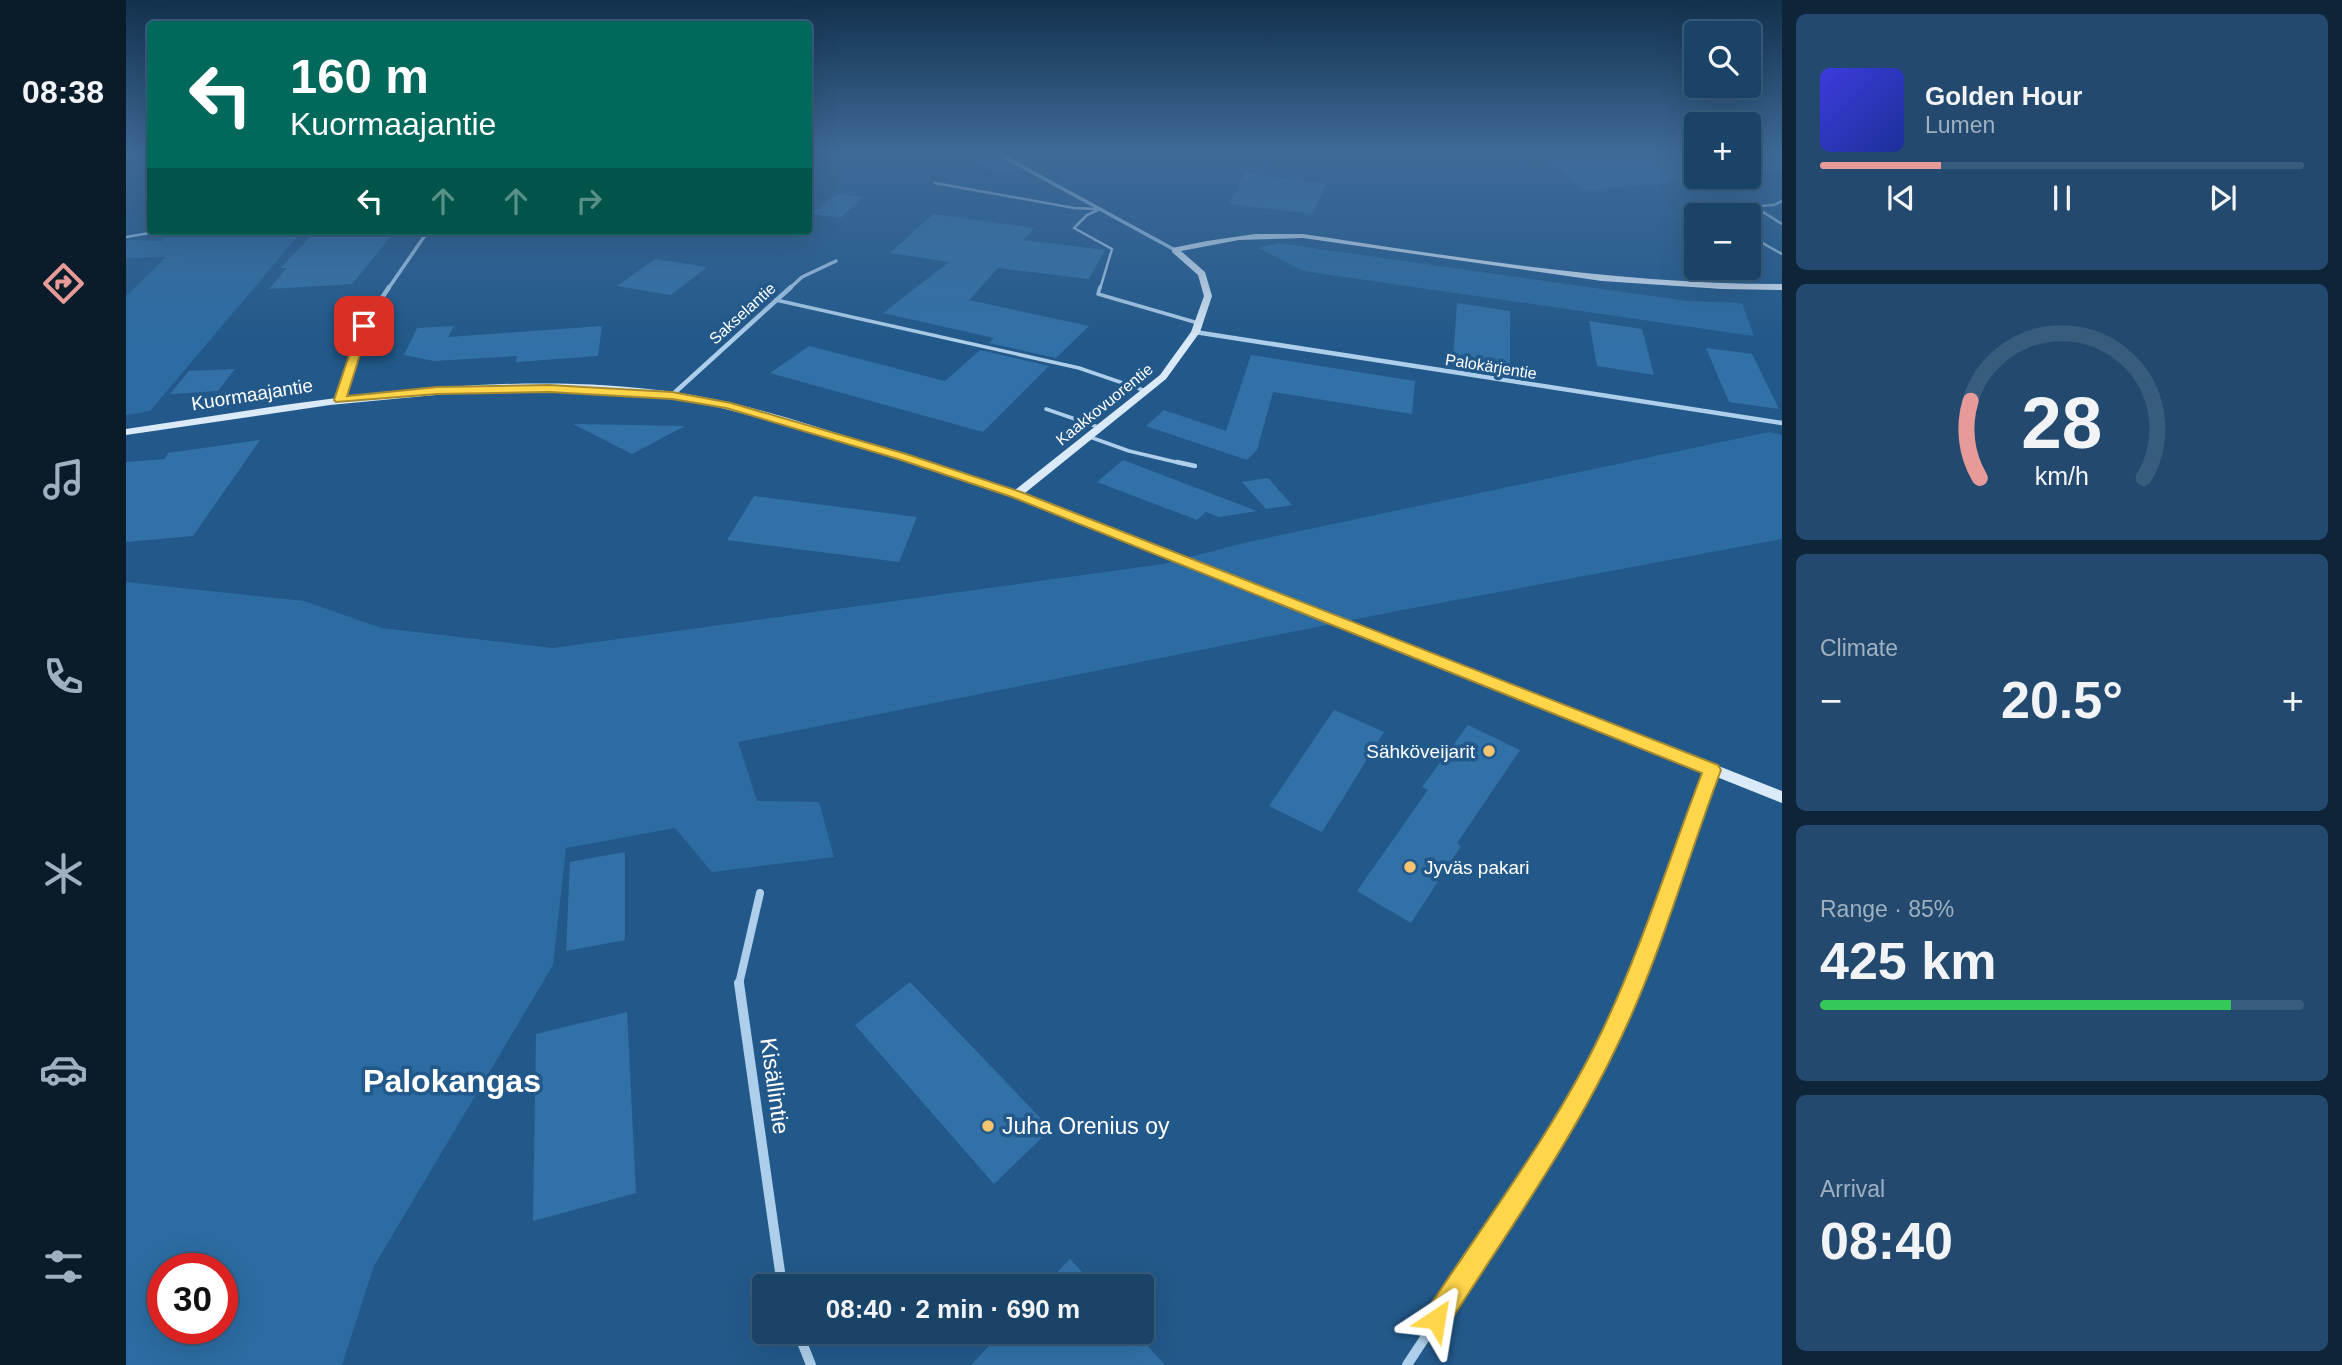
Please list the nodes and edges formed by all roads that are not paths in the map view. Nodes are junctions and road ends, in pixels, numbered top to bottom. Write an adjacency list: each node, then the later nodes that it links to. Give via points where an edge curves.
1 (1085, 217): 12 (lane, via 1074,228 1111,249 1098,294)
2 (1112, 217): 7 (street, Kaakkovuorentie)
3 (147, 234): 5 (lane)
4 (423, 235): 15 (street, via 364,326)
5 (126, 237)
6 (1761, 242): 8 (lane)
7 (1175, 250): 10 (street, via 1233,237 1303,236 1617,281 1677,287); 12 (street, Kaakkovuorentie, via 1202,274 1208,296)
8 (1781, 252)
9 (836, 261): 11 (street, Sakselantie, via 802,277)
10 (1782, 287)
11 (776, 300): 13 (lane, via 1079,368); 14 (street, Sakselantie)
12 (1197, 328): 13 (street, Kaakkovuorentie, via 1163,377); 17 (street, Palokärjentie)
13 (1146, 391): 18 (street, Kaakkovuorentie)
14 (672, 396): 15 (street, Kuormaajantie, via 477,389); 22 (street, Kuormaajantie, via 727,405 805,427)
15 (340, 400): 19 (street, Kuormaajantie)
16 (1046, 408): 18 (lane)
17 (1782, 423)
18 (1101, 428): 20 (street, Kaakkovuorentie)
19 (126, 432)
20 (1090, 437): 21 (lane); 22 (street, Kaakkovuorentie)
21 (1195, 466)
22 (1017, 495): 23 (street, Kuormaajantie)
23 (1712, 770): 24 (street, Kuormaajantie); 29 (street, via 1648,953 1609,1041 1555,1136)
24 (1782, 797)
25 (760, 893): 26 (street, Kisällintie, via 738,979)
26 (780, 1274)
27 (803, 1344): 28 (street)
28 (811, 1365)
29 (1407, 1365)

